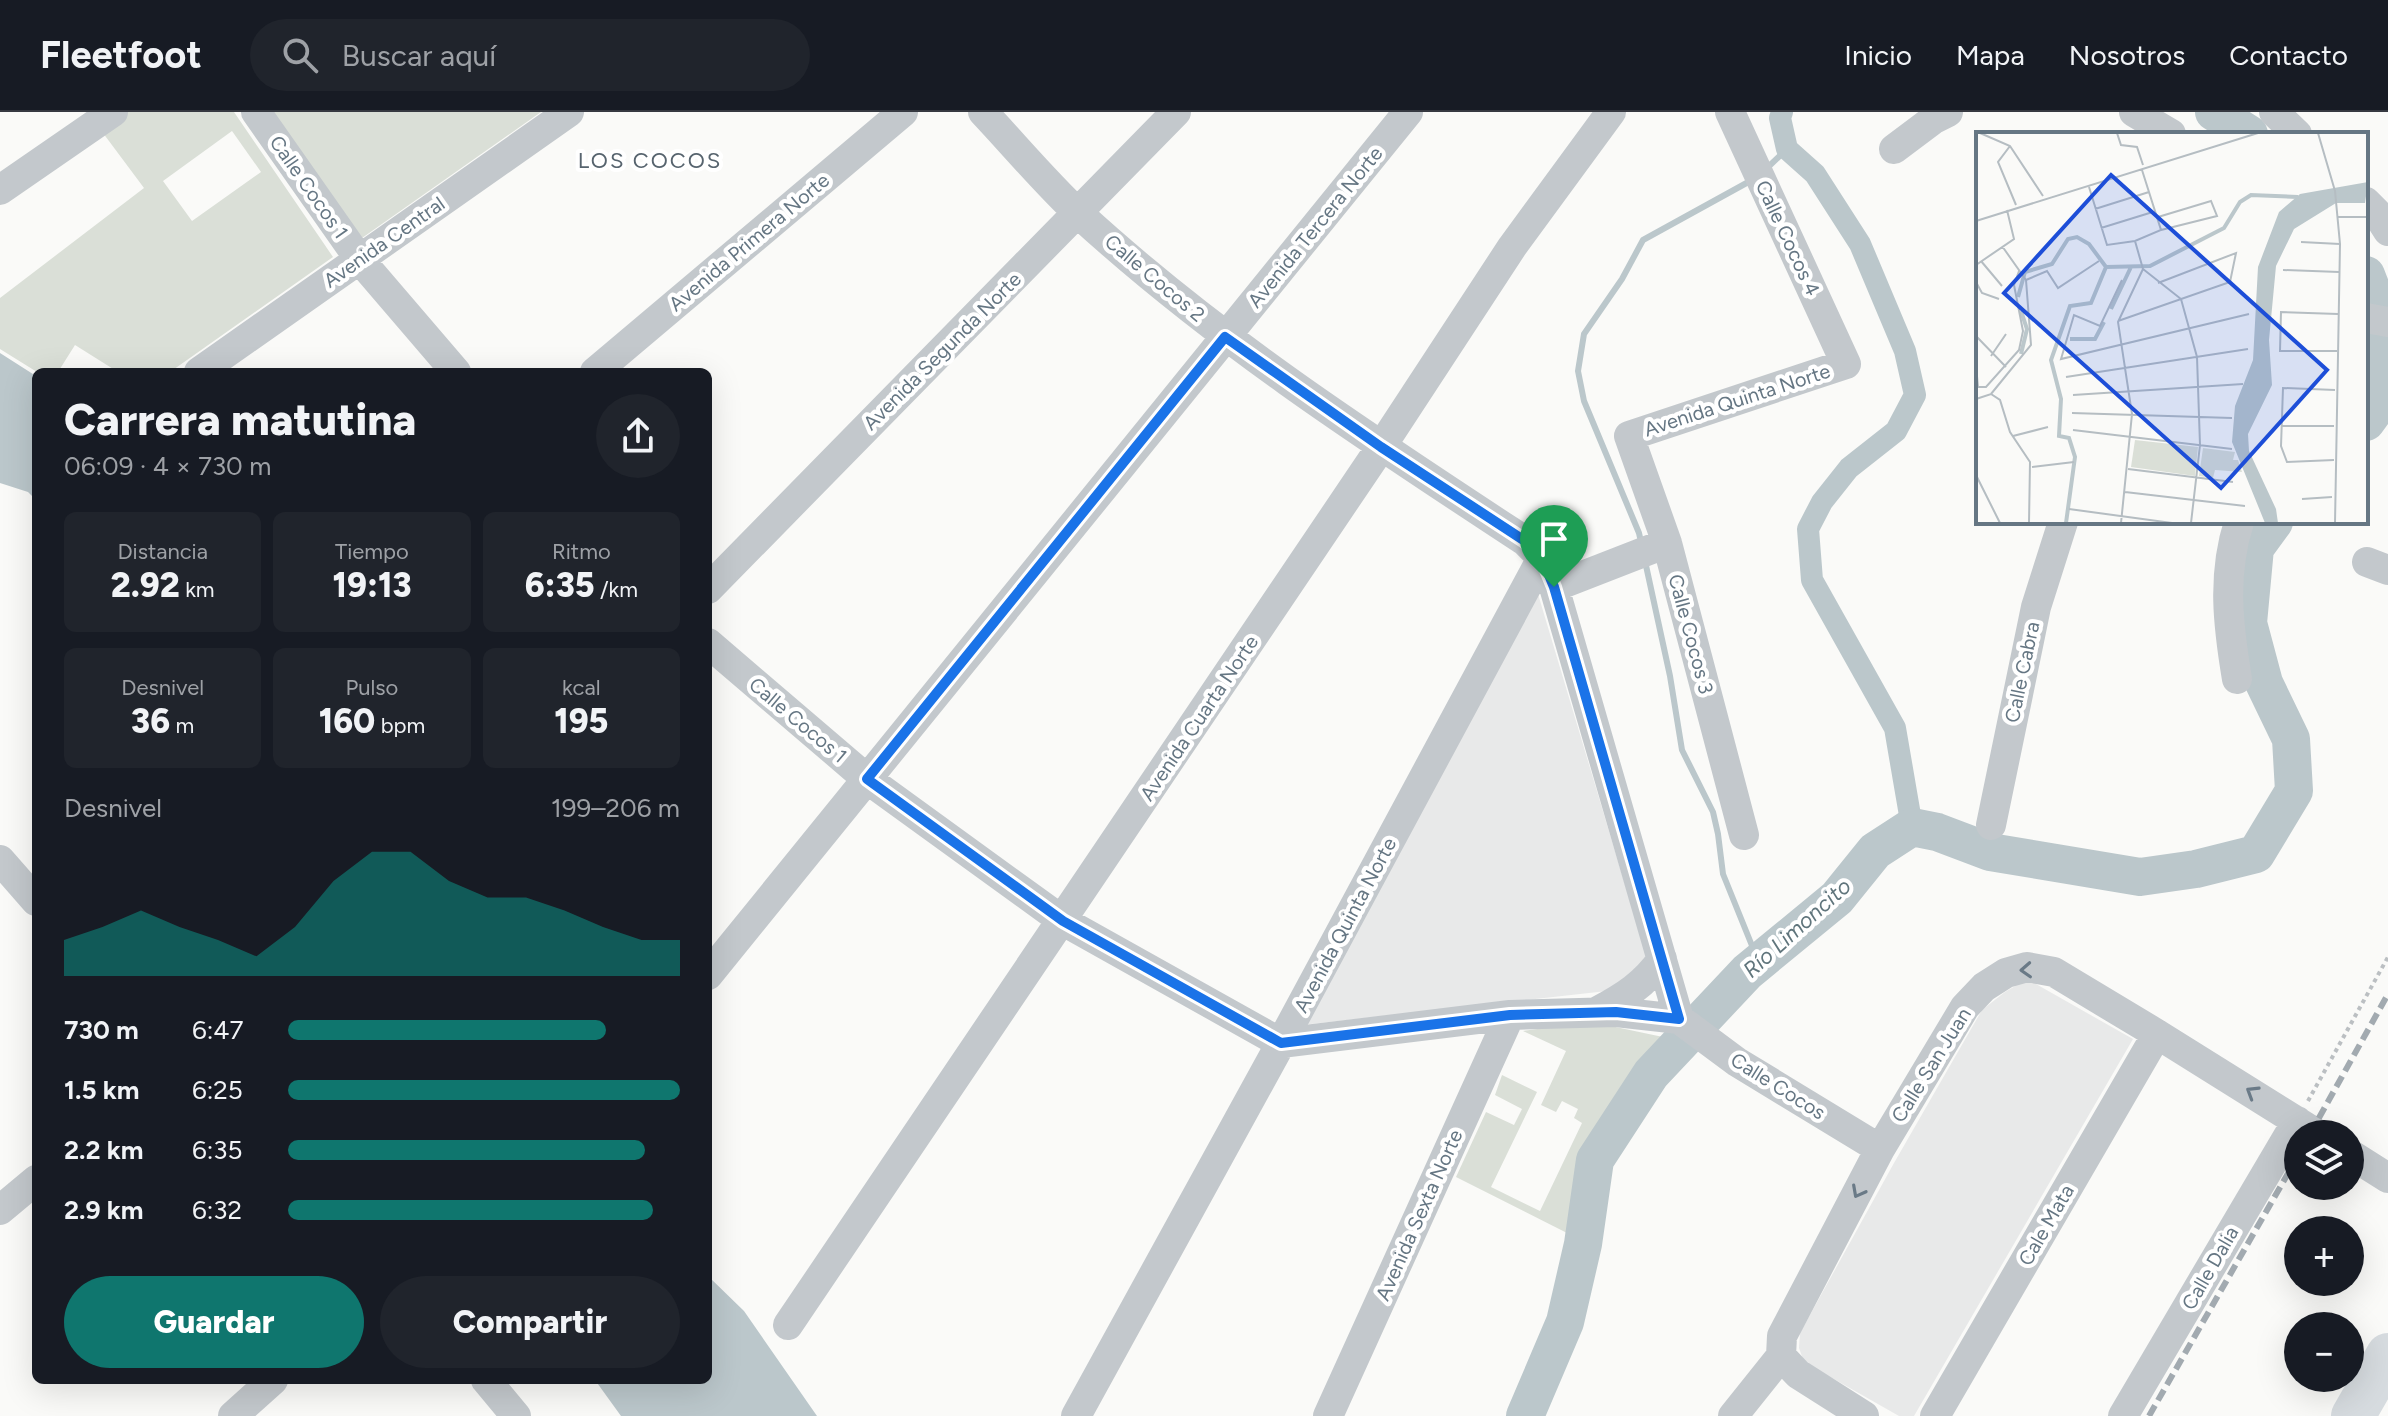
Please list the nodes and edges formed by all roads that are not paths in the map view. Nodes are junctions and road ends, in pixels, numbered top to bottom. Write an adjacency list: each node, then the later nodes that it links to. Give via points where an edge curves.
1 (113, 112): 16 (street)
2 (256, 112): 20 (street, Calle Cocos 1)
3 (569, 112): 20 (street, Avenida Central)
4 (903, 112): 27 (street, Avenida Primera Norte)
5 (983, 112): 18 (street, Calle Cocos 2)
6 (1176, 112): 18 (street, Avenida Segunda Norte)
7 (1408, 112): 23 (street, Avenida Tercera Norte)
8 (1611, 112): 29 (street, Avenida Cuarta Norte, via 1512,247)
9 (1730, 112): 24 (street, Calle Cocos 4)
10 (1948, 112): 15 (street)
11 (2134, 112): 13 (street)
12 (2274, 112): 14 (street)
13 (2168, 132)
14 (2295, 132)
15 (1894, 149)
16 (0, 190)
17 (2368, 204): 19 (street)
18 (1078, 213): 23 (street, Calle Cocos 2); 34 (street, Avenida Segunda Norte)
19 (2388, 231)
20 (360, 260): 25 (street, Avenida Central); 26 (street, Calle Cocos 1)
21 (2368, 318): 22 (street)
22 (2388, 322)
23 (1225, 337): 29 (street, Calle Cocos 2); 38 (street, Avenida Tercera Norte)
24 (1846, 364): 28 (street, Avenida Quinta Norte)
25 (205, 368)
26 (453, 368)
27 (600, 368)
28 (1629, 436): 32 (street, Calle Cocos 3)
29 (1381, 447): 33 (street, Calle Cocos 2, via 1525,541); 43 (street, Avenida Cuarta Norte)
30 (2062, 524): 39 (street, Calle Cabra, via 2036,607)
31 (2238, 524): 37 (street, via 2227,585)
32 (1667, 543): 35 (street); 40 (street, Calle Cocos 3)
33 (1542, 558): 35 (street, Calle Cocos 2); 50 (street, Avenida Quinta Norte)
34 (712, 585)
35 (1554, 587): 44 (street, Calle Cocos 2)
36 (712, 646): 38 (street, Calle Cocos 1)
37 (2237, 679)
38 (867, 779): 43 (street, Calle Cocos 1); 45 (street, Avenida Tercera Norte)
39 (1991, 825)
40 (1744, 835)
41 (0, 860): 42 (street)
42 (32, 896)
43 (1063, 921): 50 (street, Calle Cocos 1); 58 (street, Avenida Cuarta Norte)
44 (1662, 959): 46 (street, via 1630,994); 48 (street, Calle Cocos 2)
45 (712, 970)
46 (1596, 1012): 47 (street); 48 (street)
47 (1510, 1015): 50 (street); 67 (street, Avenida Sexta Norte)
48 (1679, 1019): 52 (street, Calle Cocos, via 1737,1062)
49 (2157, 1034): 51 (street, Calle San Juan, one-way to 49); 52 (street, Calle San Juan, one-way to 52, via 2054,972 2027,967 2006,973 1965,1007); 70 (street, Cale Mata)
50 (1281, 1043): 66 (street, Avenida Quinta Norte)
51 (2296, 1120)
52 (1880, 1149): 60 (street, Calle San Juan, one-way to 60, via 1782,1336)
53 (2284, 1163): 71 (street, Calle Dalia)
54 (2364, 1163): 55 (street)
55 (2388, 1178)
56 (32, 1183): 57 (street)
57 (0, 1210)
58 (788, 1325)
59 (2388, 1355): 72 (highway)
60 (1781, 1356): 68 (street); 69 (street, via 1798,1374)
61 (269, 1384): 64 (street)
62 (489, 1384): 65 (street)
63 (2388, 1410): 73 (highway)
64 (233, 1416)
65 (516, 1416)
66 (1076, 1416)
67 (1328, 1416)
68 (1733, 1416)
69 (1864, 1416)
70 (1935, 1416)
71 (2123, 1416)
72 (2353, 1416)
73 (2384, 1416)

